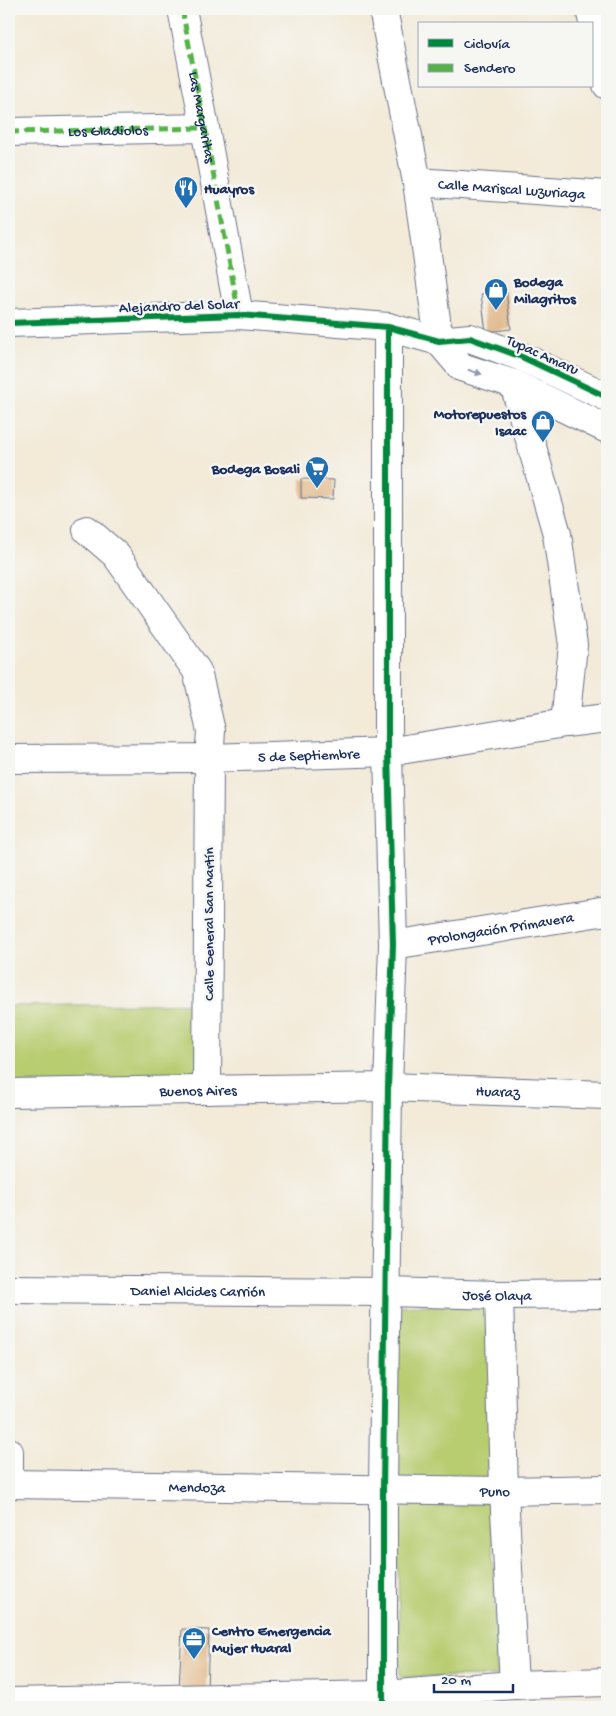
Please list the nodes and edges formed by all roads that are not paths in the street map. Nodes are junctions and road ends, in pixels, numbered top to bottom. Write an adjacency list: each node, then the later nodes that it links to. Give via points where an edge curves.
1 (182, 9): 7 (street, Las Margaritas)
2 (383, 9): 9 (street)
3 (590, 9): 4 (street)
4 (593, 22)
5 (594, 27): 6 (street)
6 (607, 85)
7 (206, 128): 8 (street, Los Gladiolos); 11 (street, Las Margaritas)
8 (9, 132)
9 (416, 182): 10 (street, Calle Mariscal Luzuriaga); 14 (street)
10 (607, 195)
11 (239, 315): 12 (street, Alejandro del Solar); 13 (street, Alejandro del Solar)
12 (9, 323)
13 (388, 327): 14 (street, Alejandro del Solar); 21 (street)
14 (438, 341): 15 (street, one-way to 15, via 461,367); 16 (street, Tupac Amaru, via 470,338 522,357)
15 (514, 384): 17 (street); 20 (street, via 557,534 573,645)
16 (607, 397)
17 (607, 429)
18 (87, 530): 22 (street, Calle General San Martín, via 116,555 198,671 211,730)
19 (607, 718): 20 (street, 5 de Septiembre)
20 (565, 723): 21 (street, 5 de Septiembre)
21 (388, 752): 22 (street, 5 de Septiembre); 25 (street)
22 (208, 758): 23 (street, 5 de Septiembre); 27 (street, Calle General San Martín)
23 (9, 759)
24 (607, 911): 25 (street, Prolongación Primavera)
25 (393, 945): 26 (street)
26 (388, 1087): 27 (street, Buenos Aires); 29 (street, Huaraz); 31 (street)
27 (207, 1090): 28 (street, Buenos Aires)
28 (9, 1093)
29 (607, 1095)
30 (9, 1289): 31 (street, Daniel Alcides Carrión)
31 (386, 1292): 33 (street, José Olaya); 36 (street)
32 (607, 1294): 33 (street, José Olaya)
33 (498, 1295): 38 (street)
34 (9, 1452): 35 (street)
35 (9, 1484): 36 (street, Mendoza)
36 (383, 1489): 38 (street, Puno); 41 (street)
37 (607, 1489): 38 (street, Puno)
38 (504, 1491): 40 (street)
39 (607, 1682): 40 (street)
40 (514, 1684): 41 (street)
41 (383, 1701): 42 (street)
42 (9, 1702)

